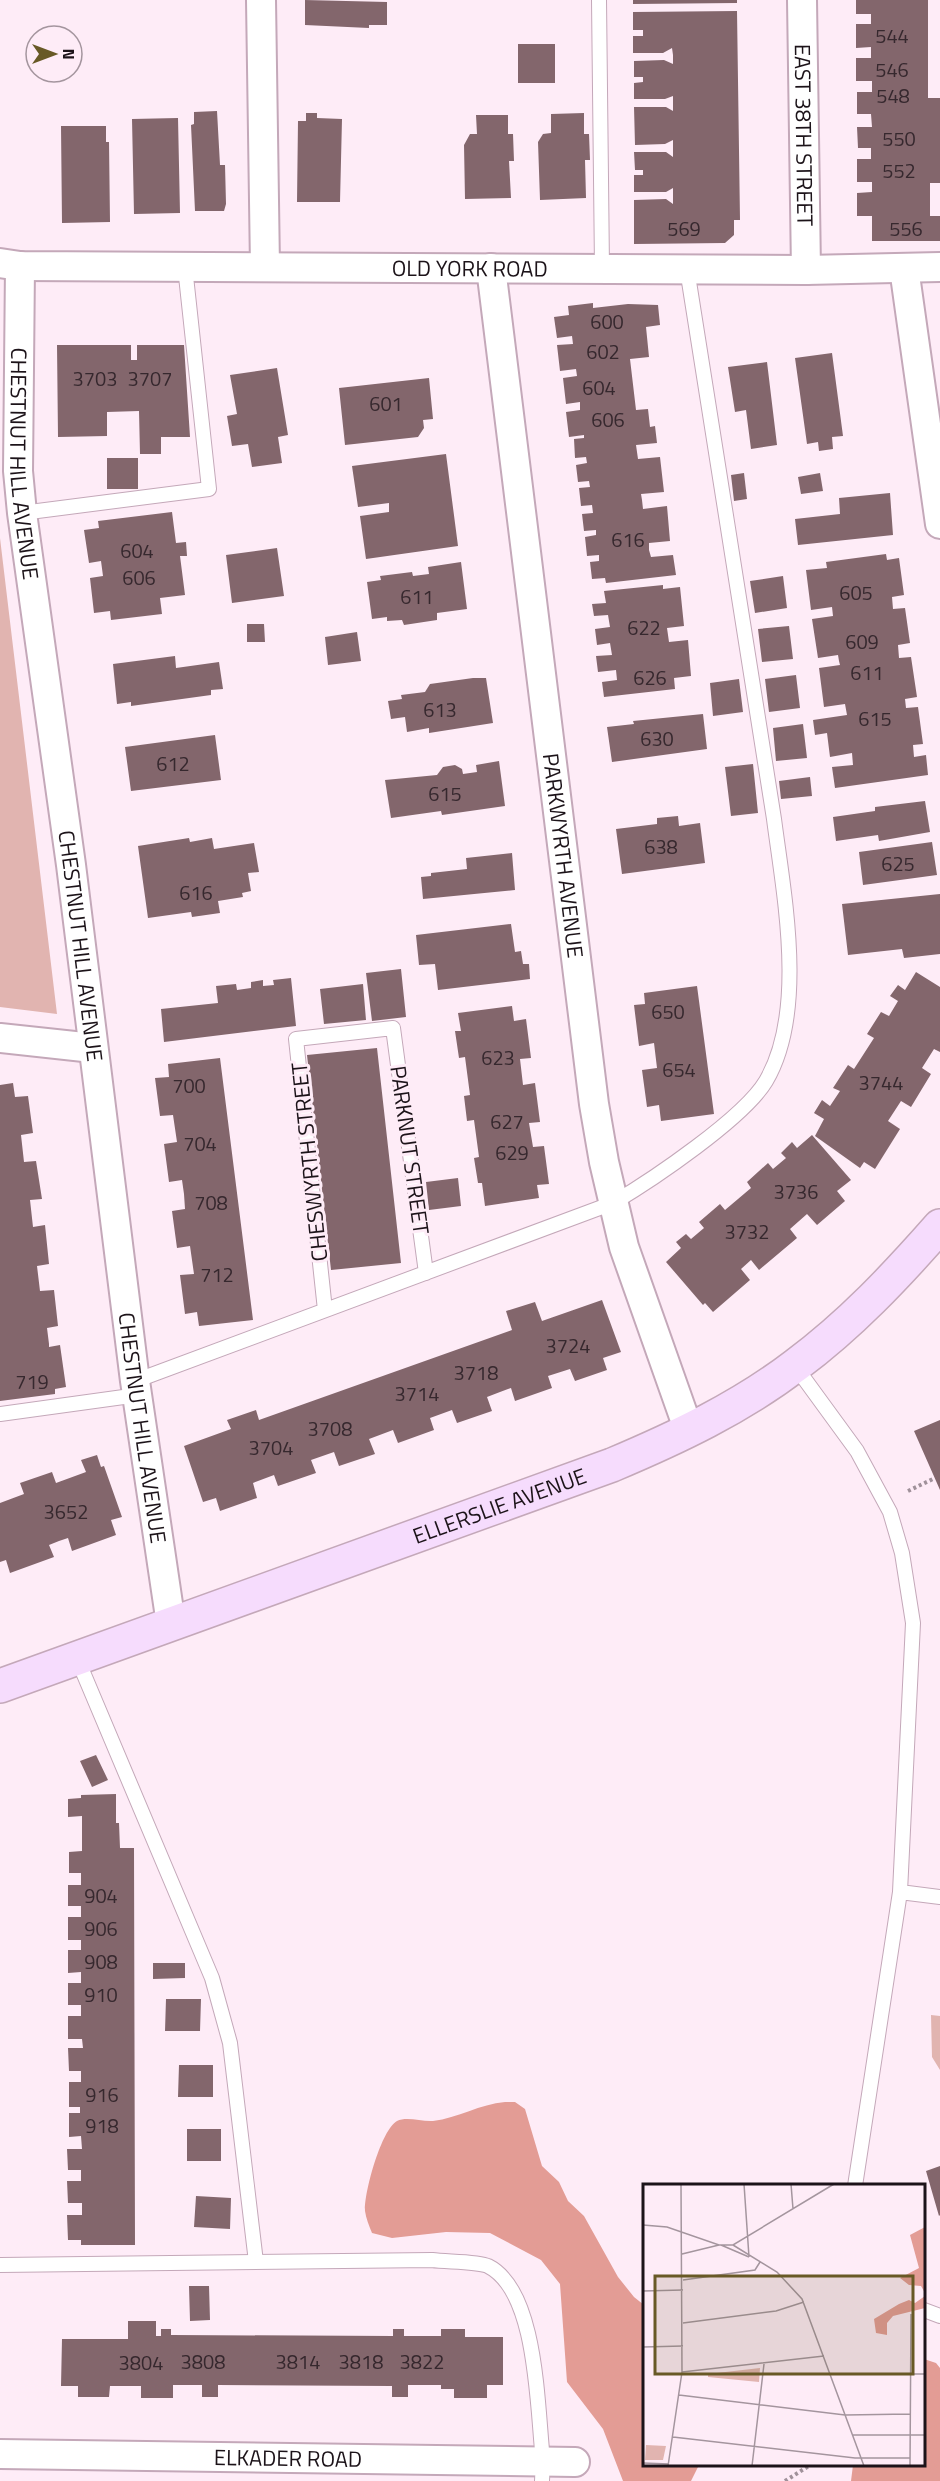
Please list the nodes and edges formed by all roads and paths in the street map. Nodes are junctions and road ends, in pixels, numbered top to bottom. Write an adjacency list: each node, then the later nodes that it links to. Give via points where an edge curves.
1 (261, 0): 6 (street)
2 (599, 0): 9 (lane)
3 (802, 0): 12 (street, EAST 38TH STREET)
4 (10, 264): 5 (street, OLD YORK ROAD); 13 (street, CHESTNUT HILL AVENUE)
5 (185, 267): 6 (street, OLD YORK ROAD); 14 (lane, via 209,489)
6 (265, 267): 8 (street, OLD YORK ROAD)
7 (940, 267): 10 (street, OLD YORK ROAD)
8 (491, 268): 9 (street, OLD YORK ROAD); 19 (street, PARKWYRTH AVENUE, via 594,1104)
9 (602, 268): 11 (street, OLD YORK ROAD)
10 (904, 268): 12 (street, OLD YORK ROAD); 15 (street)
11 (687, 269): 12 (street, OLD YORK ROAD); 19 (lane, via 774,819 786,909 787,1011 780,1047 766,1082 740,1111 646,1184)
12 (806, 270)
13 (9, 471): 14 (street, CHESTNUT HILL AVENUE)
14 (22, 513): 18 (street, CHESTNUT HILL AVENUE)
15 (940, 524)
16 (393, 1028): 21 (lane, PARKNUT STREET); 22 (lane, CHESWYRTH STREET, via 296,1039)
17 (0, 1038): 18 (street)
18 (93, 1048): 24 (street, CHESTNUT HILL AVENUE)
19 (613, 1203): 21 (lane); 26 (street, PARKWYRTH AVENUE, via 624,1247)
20 (940, 1226): 23 (street, ELLERSLIE AVENUE, via 855,1317)
21 (426, 1273): 22 (lane)
22 (325, 1310): 24 (lane)
23 (795, 1366): 26 (street, ELLERSLIE AVENUE); 32 (lane, via 857,1451 885,1503 909,1585 912,1671)
24 (137, 1388): 25 (lane); 29 (street, CHESTNUT HILL AVENUE)
25 (0, 1414)
26 (689, 1431): 29 (street, ELLERSLIE AVENUE, via 612,1465)
27 (935, 1478): 28 (path)
28 (908, 1491)
29 (171, 1624): 30 (street, ELLERSLIE AVENUE)
30 (77, 1658): 31 (street, ELLERSLIE AVENUE); 35 (lane, via 212,1978 230,2043)
31 (0, 1686)
32 (900, 1892): 33 (lane); 34 (lane)
33 (940, 1897)
34 (855, 2184)
35 (256, 2262): 36 (lane); 42 (lane, via 432,2260 487,2265 513,2288 529,2328)
36 (0, 2265)
37 (925, 2310): 38 (lane)
38 (940, 2316)
39 (0, 2454): 42 (street, ELKADER ROAD)
40 (575, 2462): 42 (street, ELKADER ROAD)
41 (809, 2466): 43 (path)
42 (543, 2470)
43 (785, 2481)

